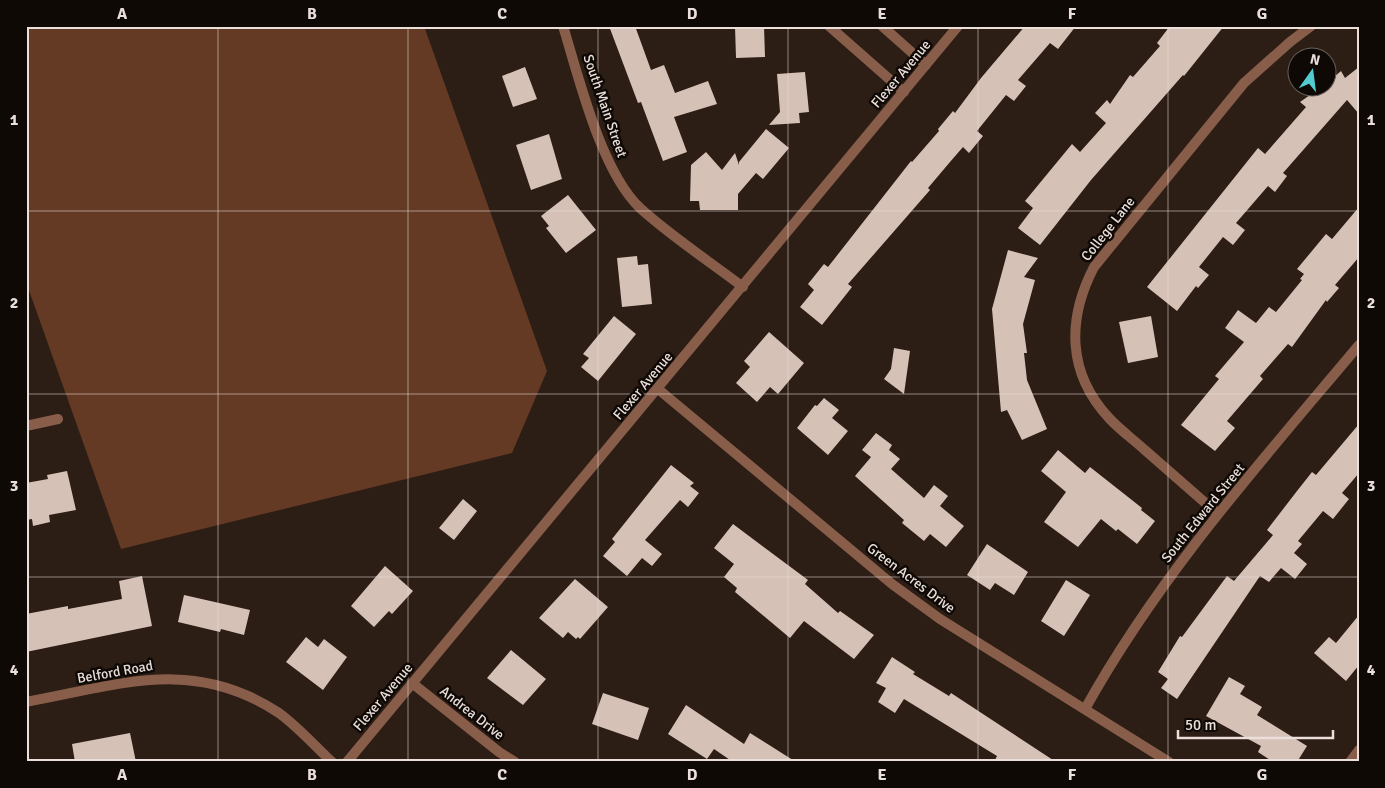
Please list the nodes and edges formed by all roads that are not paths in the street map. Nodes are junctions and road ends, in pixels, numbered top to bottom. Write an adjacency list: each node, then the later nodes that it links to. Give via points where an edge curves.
1 (563, 26): 8 (street, South Main Street, via 604,153 620,181 639,207)
2 (829, 26): 7 (street)
3 (882, 26): 6 (street)
4 (958, 26): 6 (street, Flexer Avenue)
5 (1310, 26): 13 (street, College Lane, via 1244,84 1094,266 1082,289 1077,309 1074,330 1076,356 1093,399 1109,419)
6 (926, 65): 7 (street, Flexer Avenue)
7 (904, 92): 8 (street, Flexer Avenue)
8 (743, 287): 10 (street, Flexer Avenue)
9 (1359, 345): 13 (street, South Edward Street)
10 (658, 389): 14 (street, Flexer Avenue); 16 (street, Green Acres Drive, via 892,584 940,619)
11 (58, 419): 12 (street)
12 (26, 426)
13 (1218, 514): 16 (street, South Edward Street, via 1146,608)
14 (412, 683): 19 (street, Flexer Avenue); 20 (street, Andrea Drive)
15 (26, 702): 18 (street, Belford Road, via 153,678 196,680 226,686 255,698 281,715)
16 (1085, 710): 21 (street, Green Acres Drive)
17 (1359, 750): 22 (street)
18 (332, 762)
19 (347, 762)
20 (516, 762)
21 (1169, 762)
22 (1350, 762)

